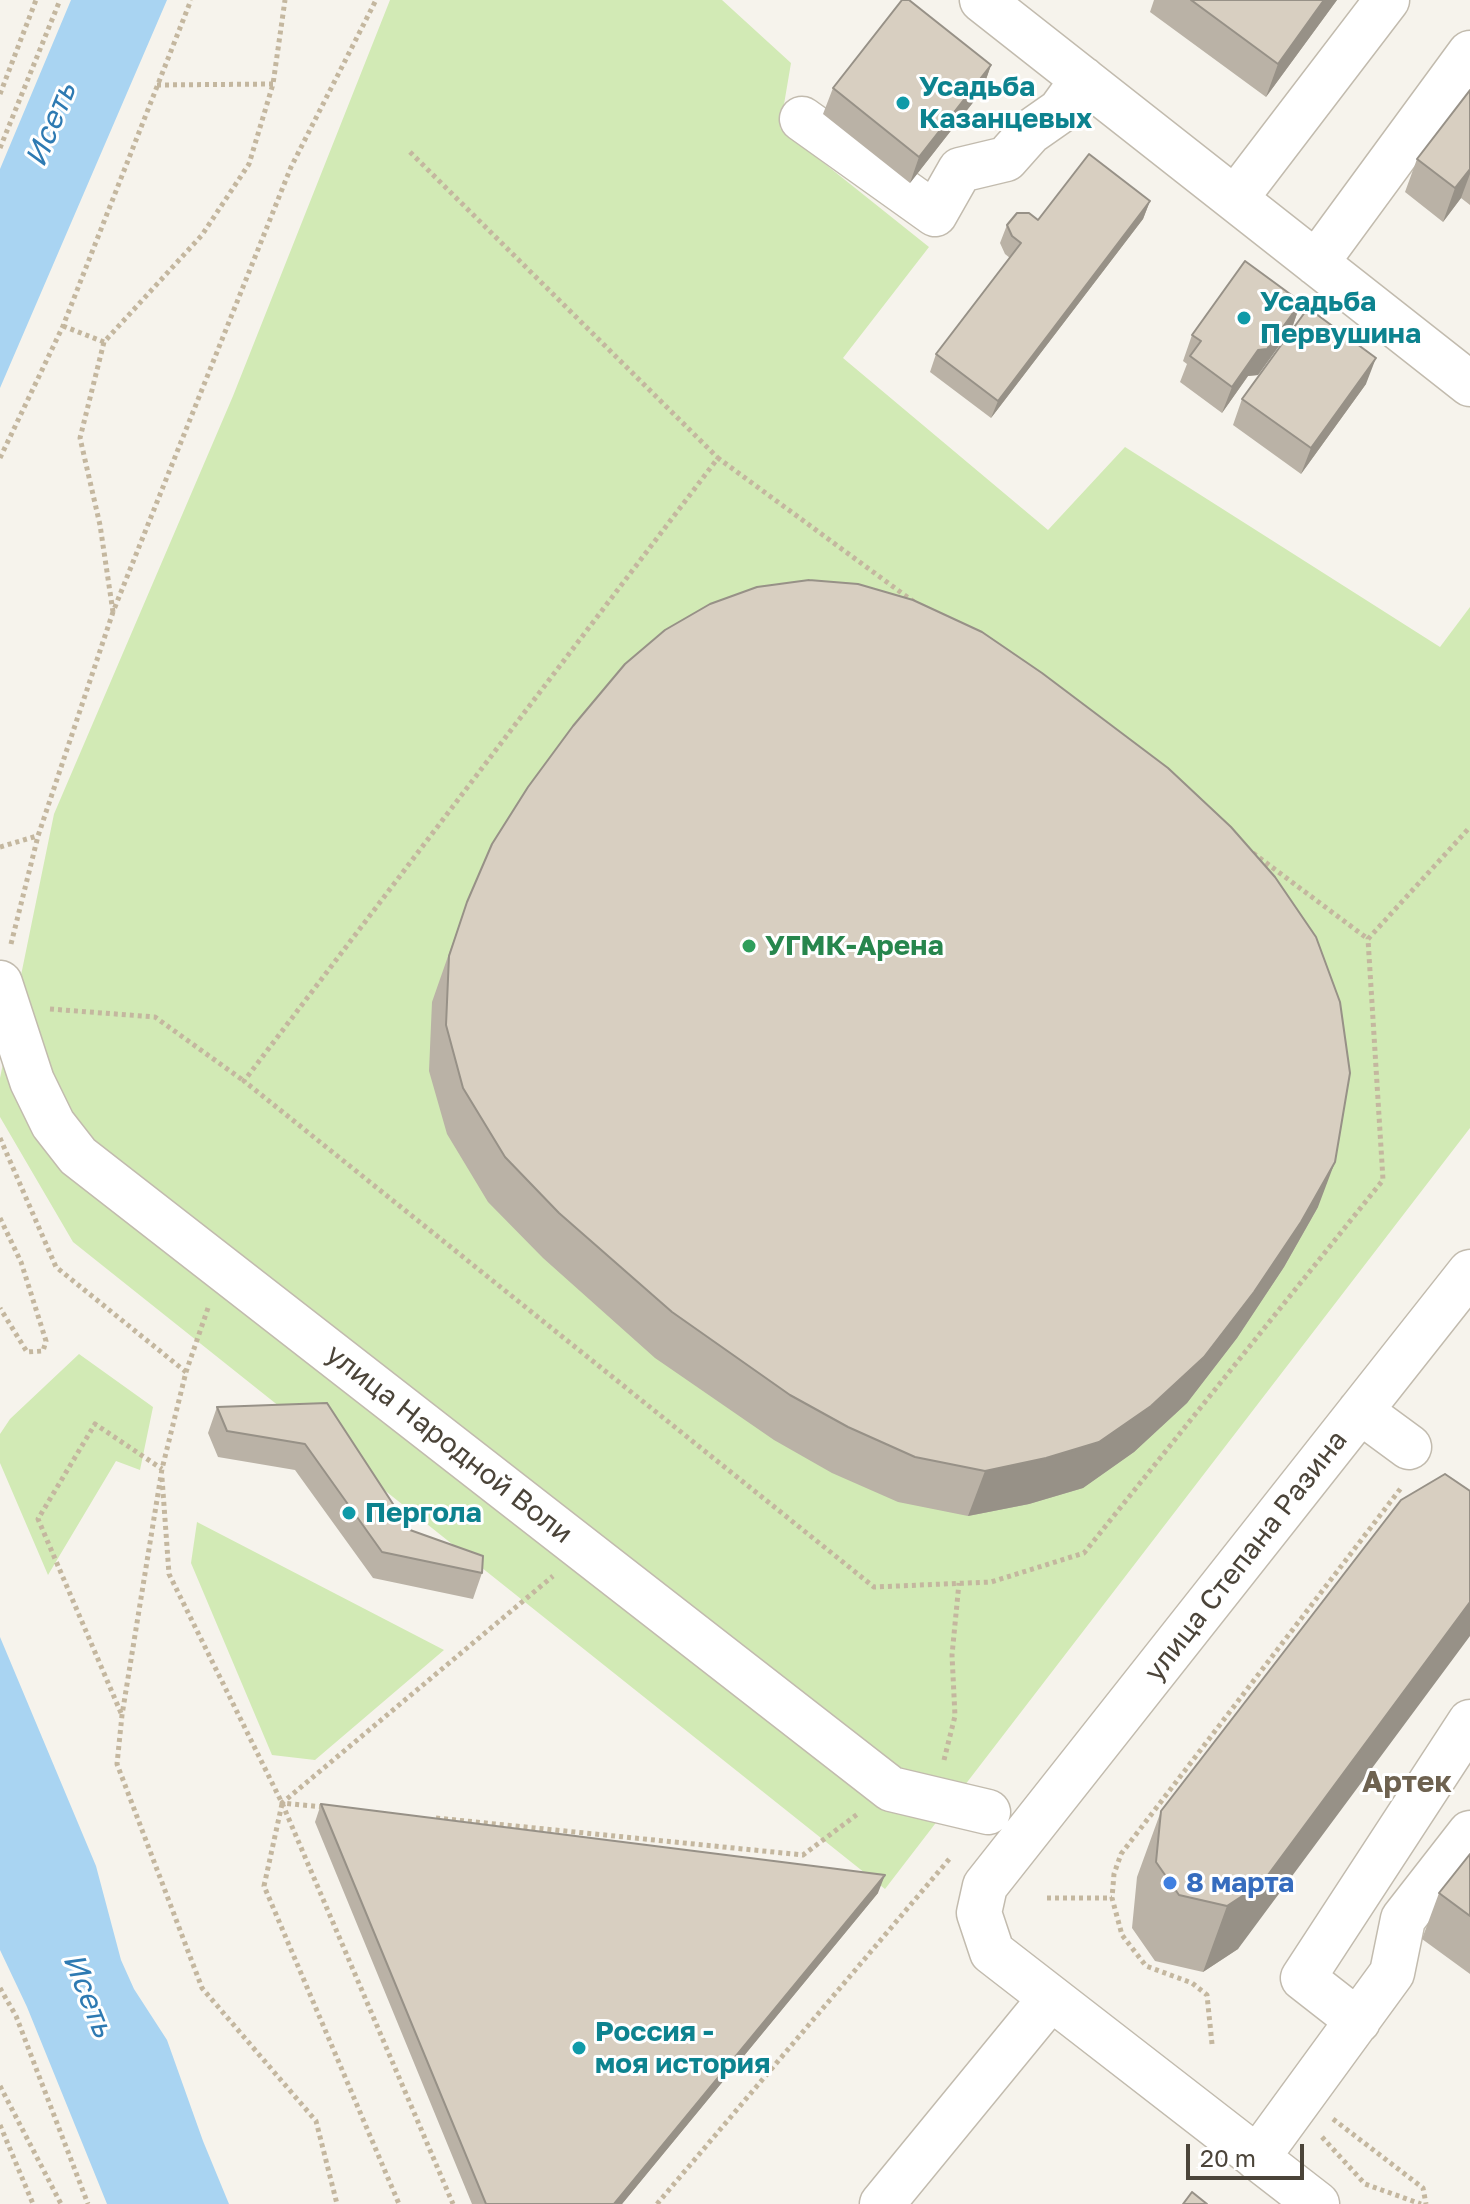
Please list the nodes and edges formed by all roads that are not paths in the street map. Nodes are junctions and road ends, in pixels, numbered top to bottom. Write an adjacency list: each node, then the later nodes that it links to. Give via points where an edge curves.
1 (982, 0): 4 (street)
2 (1387, 0): 6 (street)
3 (1470, 53): 7 (street)
4 (1083, 79): 5 (street, via 1060,111 1030,132 1006,159 960,170 935,214); 6 (street)
5 (802, 119)
6 (1235, 199): 7 (street)
7 (1316, 263): 8 (street)
8 (1470, 384)
9 (0, 983): 14 (street, улица Народной Воли, via 32,1081 53,1124 78,1156 891,1789)
10 (1470, 1272): 11 (street, улица Степана Разина)
11 (1360, 1411): 12 (street); 16 (street, улица Степана Разина, via 985,1886 979,1913 992,1952)
12 (1400, 1472)
13 (1470, 1722): 17 (street, via 1303,1978)
14 (988, 1812)
15 (1470, 1833): 17 (street, via 1403,1919 1392,1973)
16 (1050, 1999): 18 (street); 19 (street)
17 (1358, 2021): 18 (street)
18 (1257, 2158): 20 (street)
19 (882, 2204)
20 (1317, 2204)

